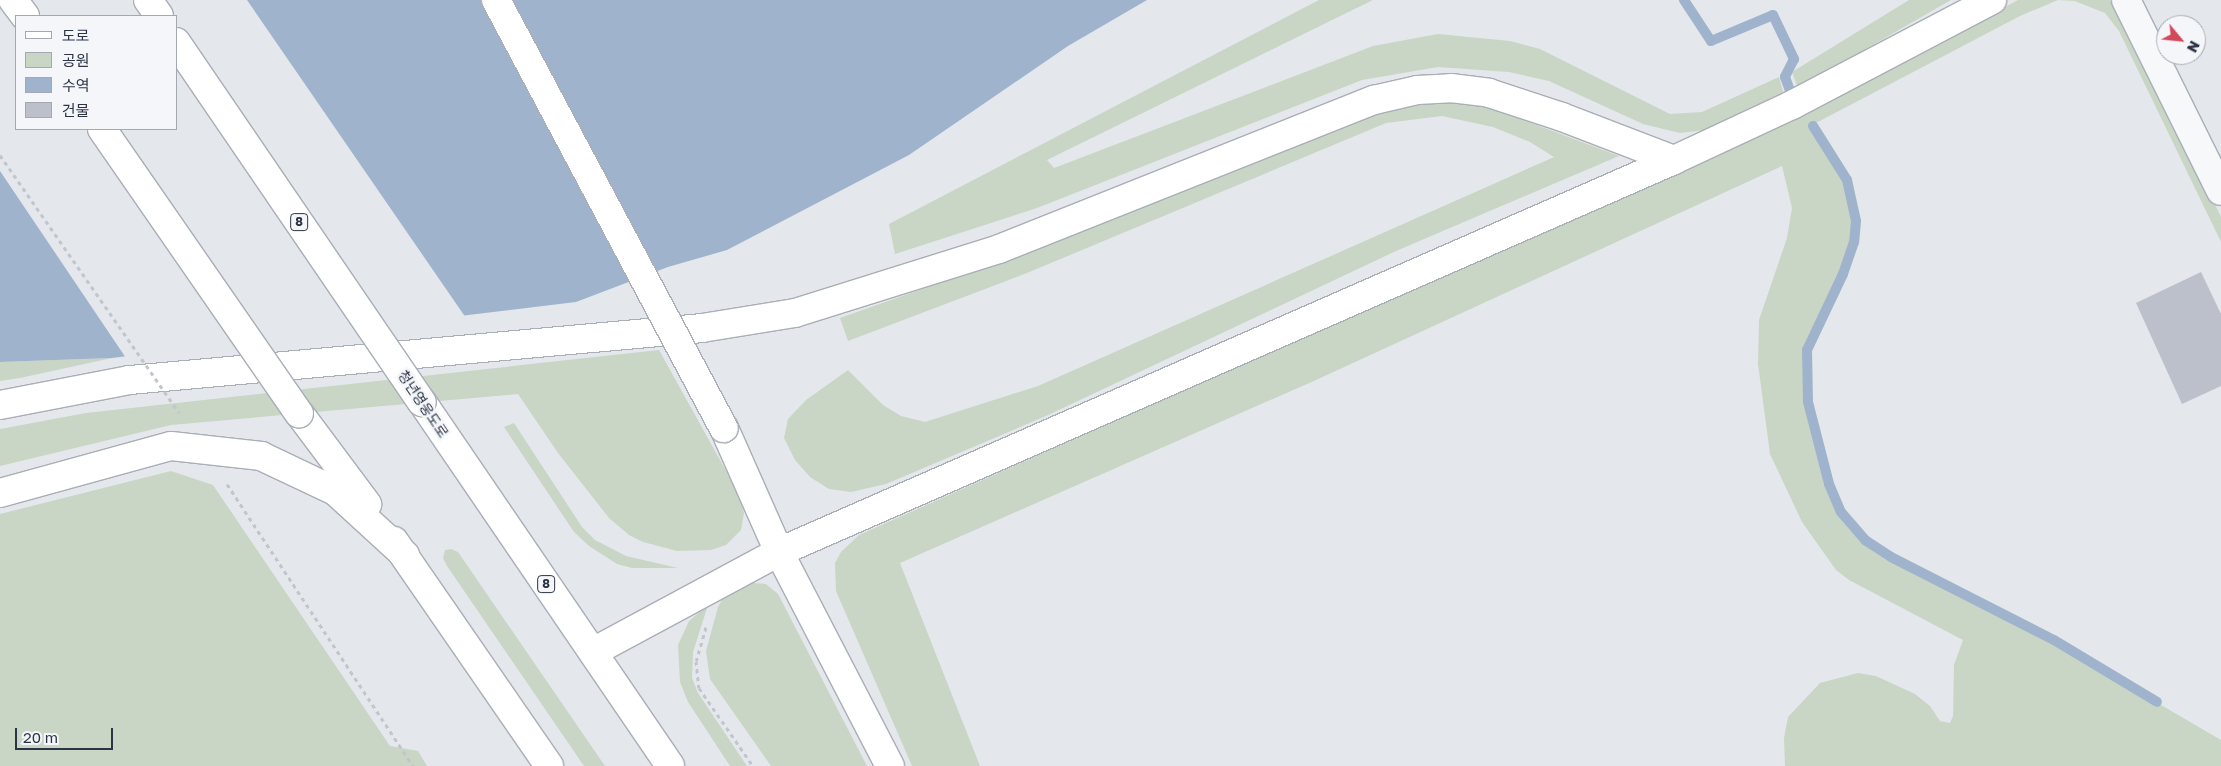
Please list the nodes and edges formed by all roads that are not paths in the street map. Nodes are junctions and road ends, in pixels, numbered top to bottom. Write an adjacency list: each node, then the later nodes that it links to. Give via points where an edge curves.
1 (13, 0): 6 (main road)
2 (148, 0): 7 (main road)
3 (496, 0): 14 (main road, bridge, via 724,428)
4 (1992, 0): 10 (main road, via 1801,101)
5 (2126, 0): 11 (street)
6 (23, 15)
7 (158, 15)
8 (178, 45): 16 (main road, 청년영웅도로 / 8, bridge)
9 (103, 130): 15 (main road, bridge, via 299,413)
10 (1674, 160): 12 (main road, via 1562,116 1489,93 1451,88 1417,90 1374,100 999,249 795,313 702,328 130,380); 14 (main road)
11 (2221, 191)
12 (0, 405)
13 (0, 493): 15 (main road, via 171,446 261,456 335,491)
14 (779, 552): 16 (main road); 19 (main road)
15 (405, 555): 17 (main road)
16 (593, 652): 18 (main road, 청년영웅도로 / 8)
17 (549, 766)
18 (670, 766)
19 (890, 766)

